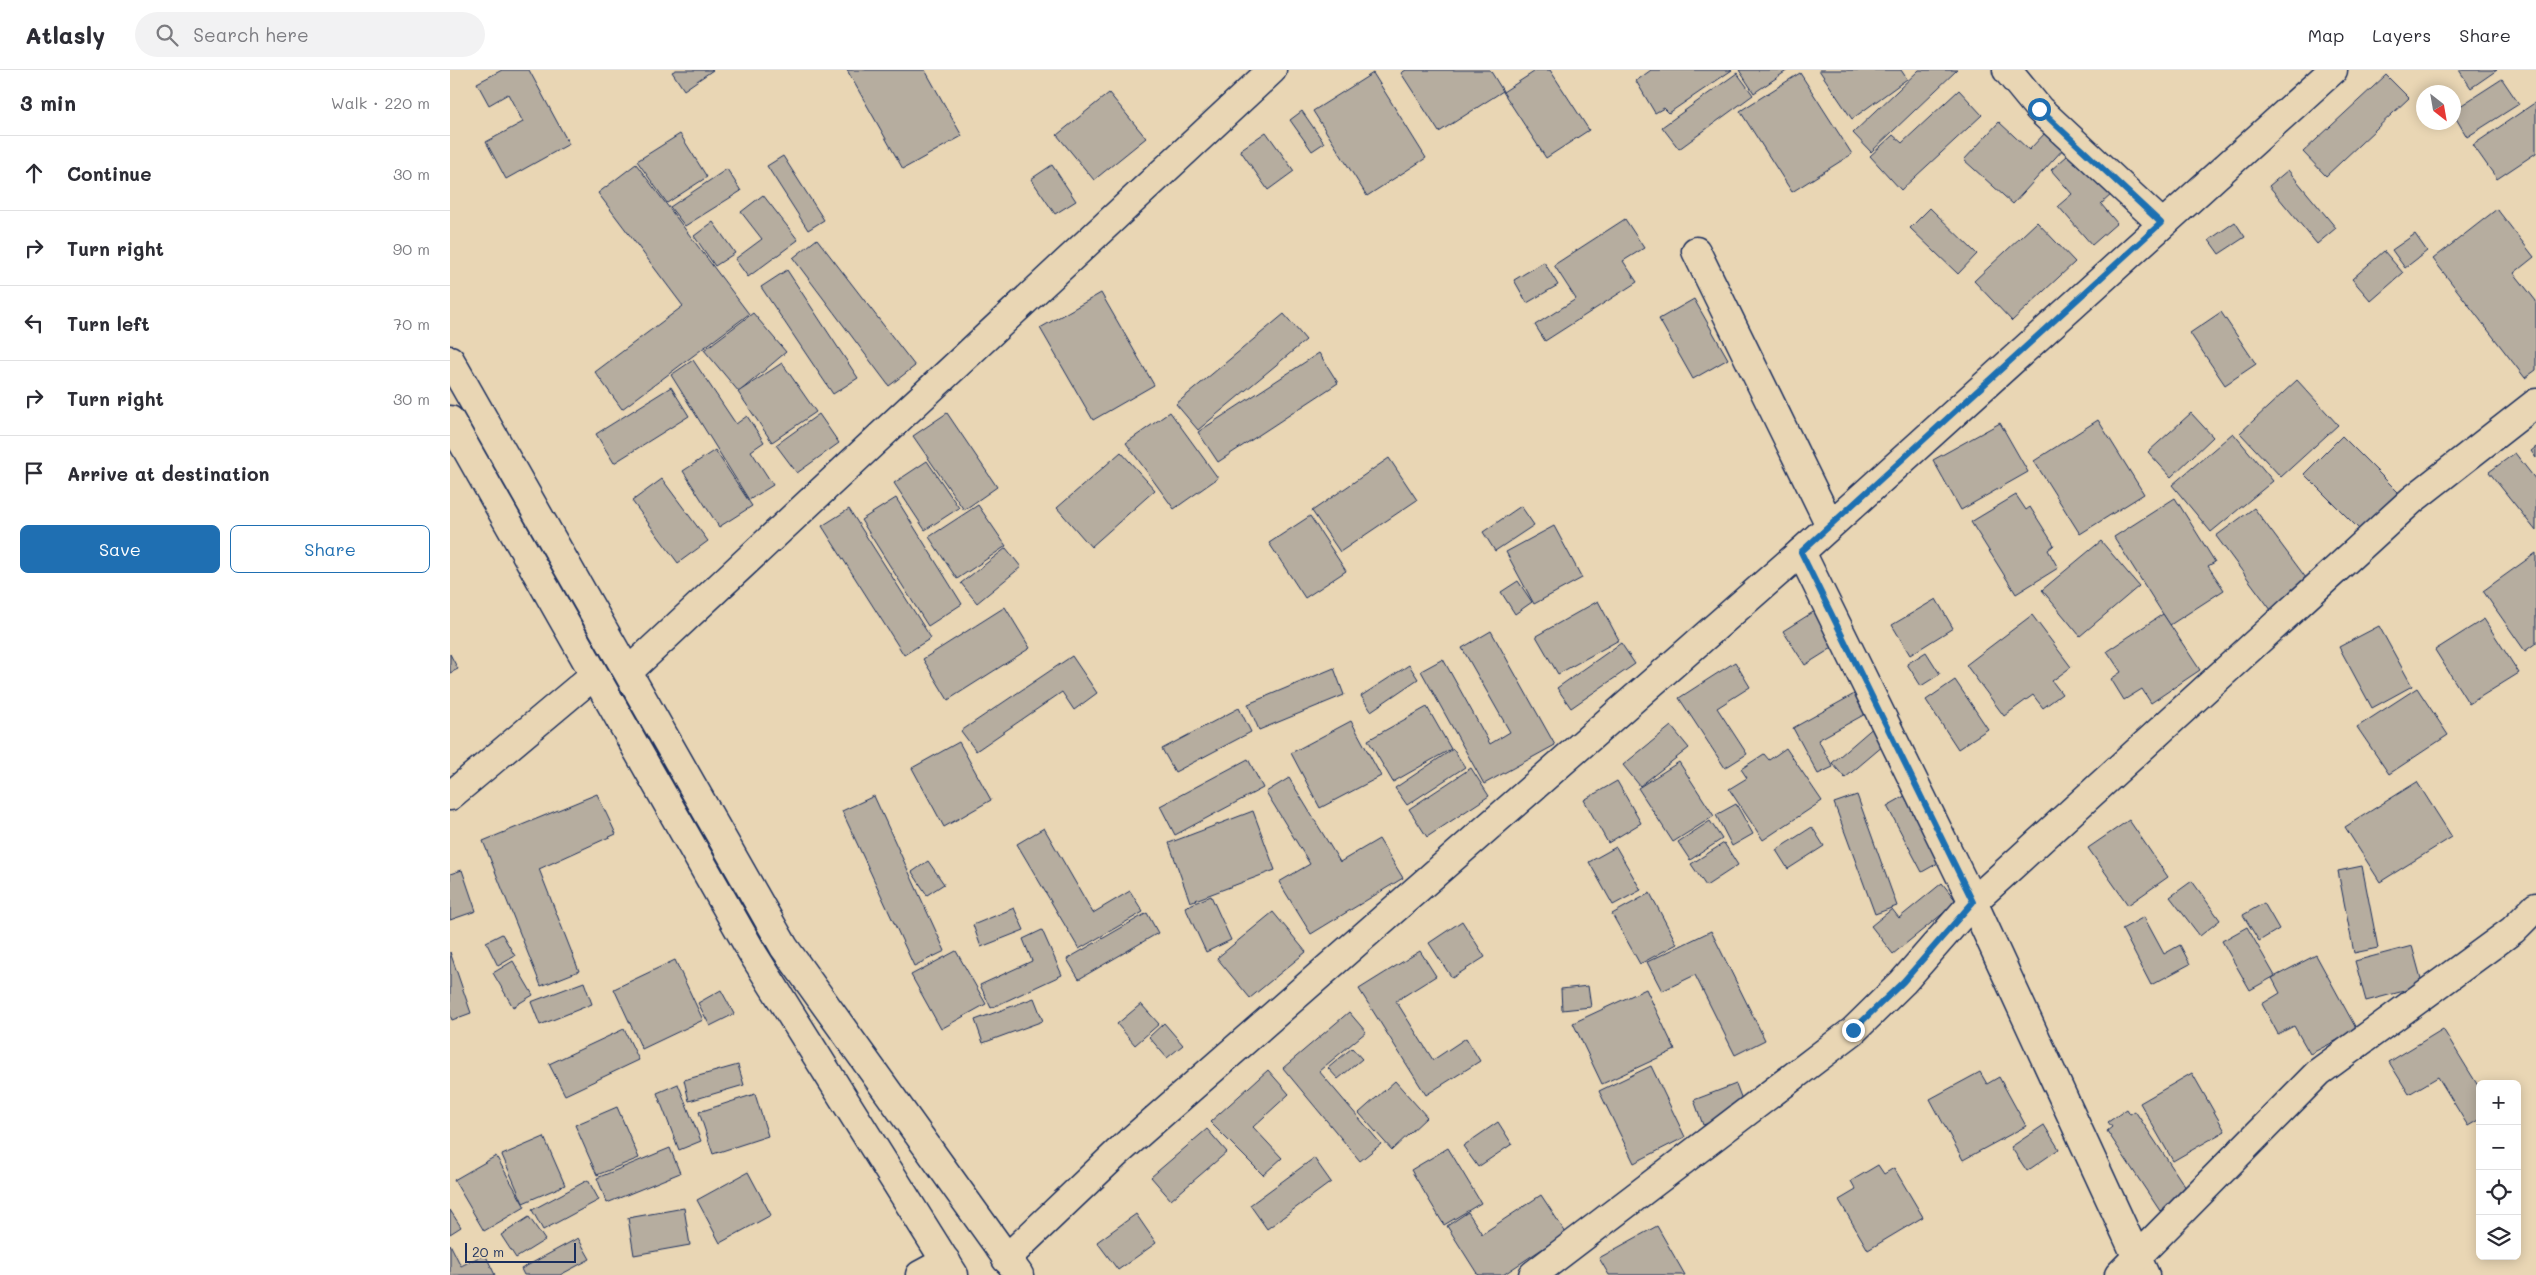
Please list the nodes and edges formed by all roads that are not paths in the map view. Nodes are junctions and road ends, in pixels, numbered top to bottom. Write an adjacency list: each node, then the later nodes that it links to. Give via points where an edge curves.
1 (1272, 70): 11 (street)
2 (2007, 70): 4 (street, via 2039,109)
3 (2332, 70): 4 (street)
4 (2161, 223): 9 (street)
5 (1696, 251): 9 (street)
6 (450, 360): 11 (street)
7 (2536, 403): 14 (street, via 2412,500)
8 (450, 420): 12 (street)
9 (1830, 525): 10 (street)
10 (1801, 552): 14 (street); 16 (street, via 1117,1153)
11 (629, 671): 16 (street, via 784,947)
12 (593, 676): 13 (street); 17 (street, via 753,954)
13 (450, 796)
14 (1973, 902): 18 (street); 20 (street, via 1903,982 1853,1030)
15 (2536, 907): 18 (street, via 2513,930 2320,1072)
16 (1013, 1267)
17 (950, 1268): 19 (street)
18 (2134, 1270)
19 (920, 1275)
20 (1533, 1275)

